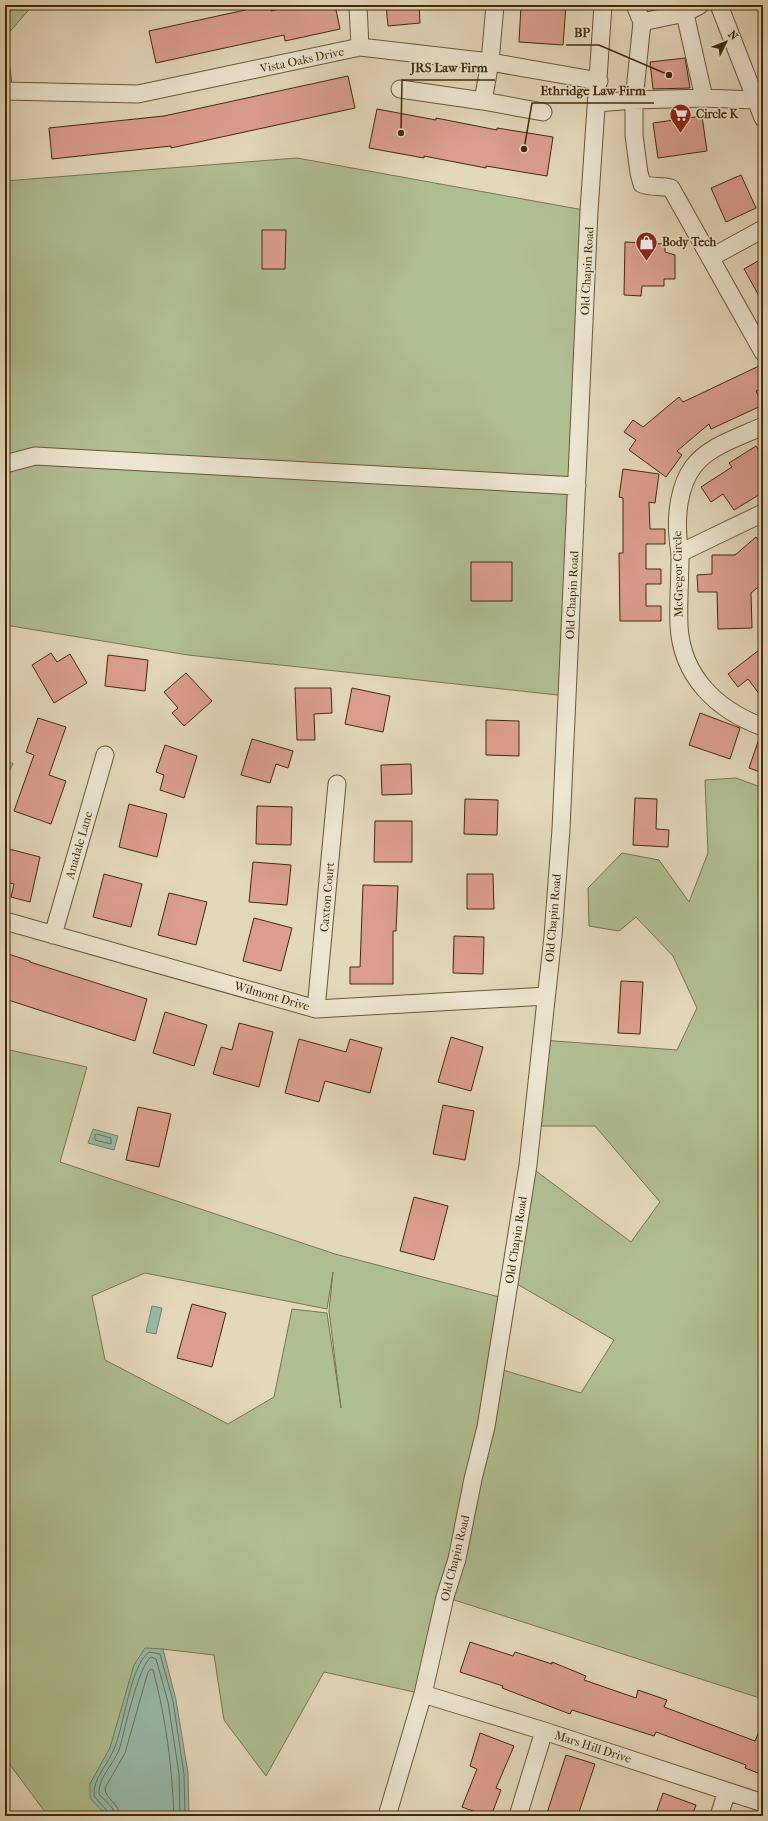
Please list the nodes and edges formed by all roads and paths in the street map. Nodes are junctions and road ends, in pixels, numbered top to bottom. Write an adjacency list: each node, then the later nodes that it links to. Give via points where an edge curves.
1 (358, 5): 9 (street)
2 (495, 5): 10 (street)
3 (604, 5): 11 (street, Old Chapin Road)
4 (635, 5): 8 (street)
5 (700, 5): 7 (street)
6 (719, 5): 14 (street)
7 (684, 9): 8 (street); 15 (street)
8 (642, 22): 16 (street)
9 (360, 48): 10 (street, Vista Oaks Drive); 13 (street, Vista Oaks Drive, via 138,94)
10 (490, 62): 11 (street, Vista Oaks Drive); 17 (street)
11 (599, 81): 18 (street, Old Chapin Road)
12 (400, 89): 17 (street)
13 (5, 92)
14 (759, 97): 15 (street); 20 (street)
15 (704, 98): 16 (street)
16 (634, 100): 18 (street); 22 (street, via 634,135 642,184 671,188)
17 (483, 101): 19 (street)
18 (597, 103): 26 (street, Old Chapin Road, via 589,211)
19 (543, 112)
20 (763, 118)
21 (763, 229): 22 (street)
22 (710, 258): 23 (street)
23 (763, 352)
24 (763, 426): 28 (street, McGregor Circle, via 711,450 693,467 687,477 680,501 677,525)
25 (5, 464): 26 (street, via 35,456)
26 (577, 486): 34 (street, Old Chapin Road, via 561,829)
27 (763, 513): 28 (street)
28 (680, 554): 29 (street, McGregor Circle, via 679,626 688,662 700,683 716,701 736,716)
29 (763, 727)
30 (105, 755): 33 (street, Anadale Lane)
31 (337, 784): 35 (street, Caxton Court)
32 (5, 921): 33 (street, Wilmont Drive)
33 (53, 935): 35 (street, Wilmont Drive)
34 (546, 996): 35 (street, Wilmont Drive); 36 (street, Old Chapin Road, via 528,1165 486,1427 457,1559 445,1596)
35 (316, 1009)
36 (423, 1694): 37 (street, Mars Hill Drive); 40 (street, Old Chapin Road)
37 (544, 1731): 38 (street, Mars Hill Drive); 41 (street)
38 (727, 1791): 39 (street, Mars Hill Drive); 42 (street)
39 (763, 1803)
40 (387, 1816)
41 (518, 1816)
42 (719, 1816)

